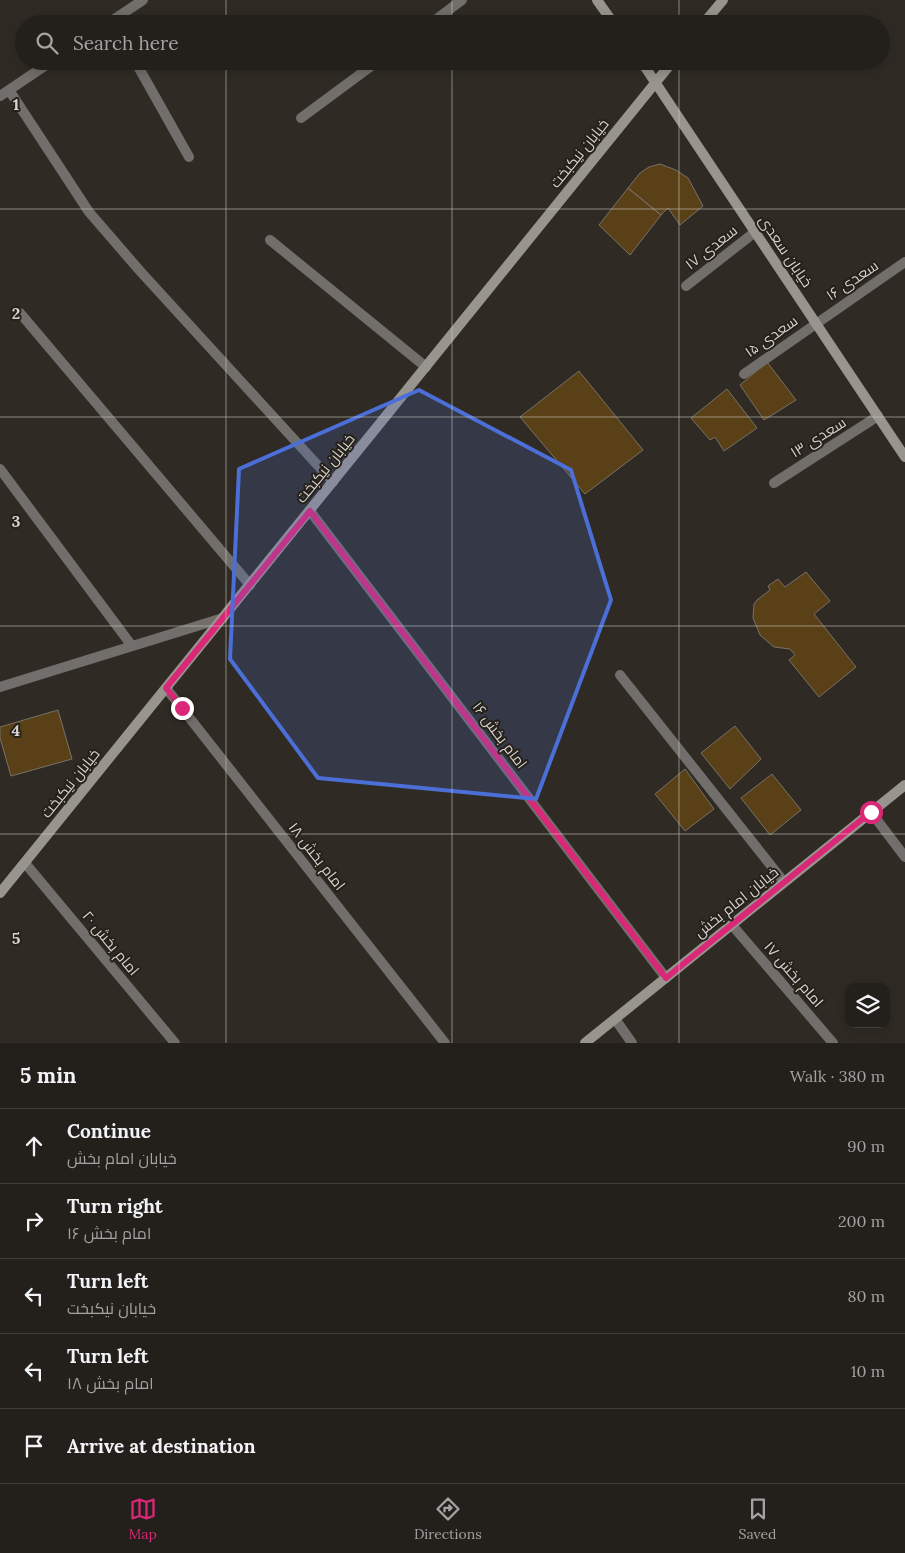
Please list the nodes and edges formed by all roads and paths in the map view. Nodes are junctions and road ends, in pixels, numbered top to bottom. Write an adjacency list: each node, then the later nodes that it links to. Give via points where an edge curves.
1 (143, 0): 5 (street)
2 (462, 0): 6 (street)
3 (597, 0): 7 (street)
4 (723, 0): 8 (street)
5 (122, 15)
6 (442, 15)
7 (608, 15)
8 (710, 15)
9 (38, 70): 15 (street)
10 (140, 70): 17 (street)
11 (366, 70): 16 (street)
12 (647, 70): 14 (street, خیابان سعدی)
13 (666, 70): 14 (street, خیابان نیکبخت)
14 (656, 82): 18 (street, خیابان سعدی); 24 (street, خیابان نیکبخت)
15 (4, 93): 29 (street, via 89,212)
16 (301, 118)
17 (189, 157)
18 (755, 232): 21 (street, سعدی ۱۷); 23 (street, خیابان سعدی)
19 (270, 240): 24 (street)
20 (905, 262): 23 (street, سعدی ۱۶)
21 (686, 286)
22 (20, 313): 32 (street)
23 (816, 323): 25 (street, سعدی ۱۵); 26 (street, خیابان سعدی)
24 (426, 367): 29 (street, خیابان نیکبخت)
25 (744, 374)
26 (878, 416): 27 (street, خیابان سعدی); 30 (street, سعدی ۱۳)
27 (905, 457)
28 (0, 469): 34 (street)
29 (333, 482): 31 (street, خیابان نیکبخت)
30 (774, 483)
31 (310, 511): 32 (street, خیابان نیکبخت); 45 (street, امام بخش ۱۶)
32 (250, 584): 33 (street, خیابان نیکبخت)
33 (223, 618): 34 (street); 37 (street, خیابان نیکبخت)
34 (132, 646): 36 (street)
35 (620, 674): 42 (street)
36 (0, 687)
37 (166, 688): 41 (street, خیابان نیکبخت); 48 (street, امام بخش ۱۸)
38 (905, 785): 39 (street, خیابان امام بخش)
39 (871, 812): 40 (street); 42 (street, خیابان امام بخش)
40 (905, 857)
41 (24, 863): 43 (street, خیابان نیکبخت); 47 (street, امام بخش ۲۰)
42 (784, 882): 44 (street, خیابان امام بخش)
43 (1, 891)
44 (732, 925): 45 (street, خیابان امام بخش); 51 (street, امام بخش ۱۷)
45 (666, 978): 46 (street, خیابان امام بخش)
46 (615, 1019): 49 (street, خیابان امام بخش); 50 (street)
47 (175, 1043)
48 (444, 1043)
49 (585, 1043)
50 (632, 1043)
51 (833, 1043)

